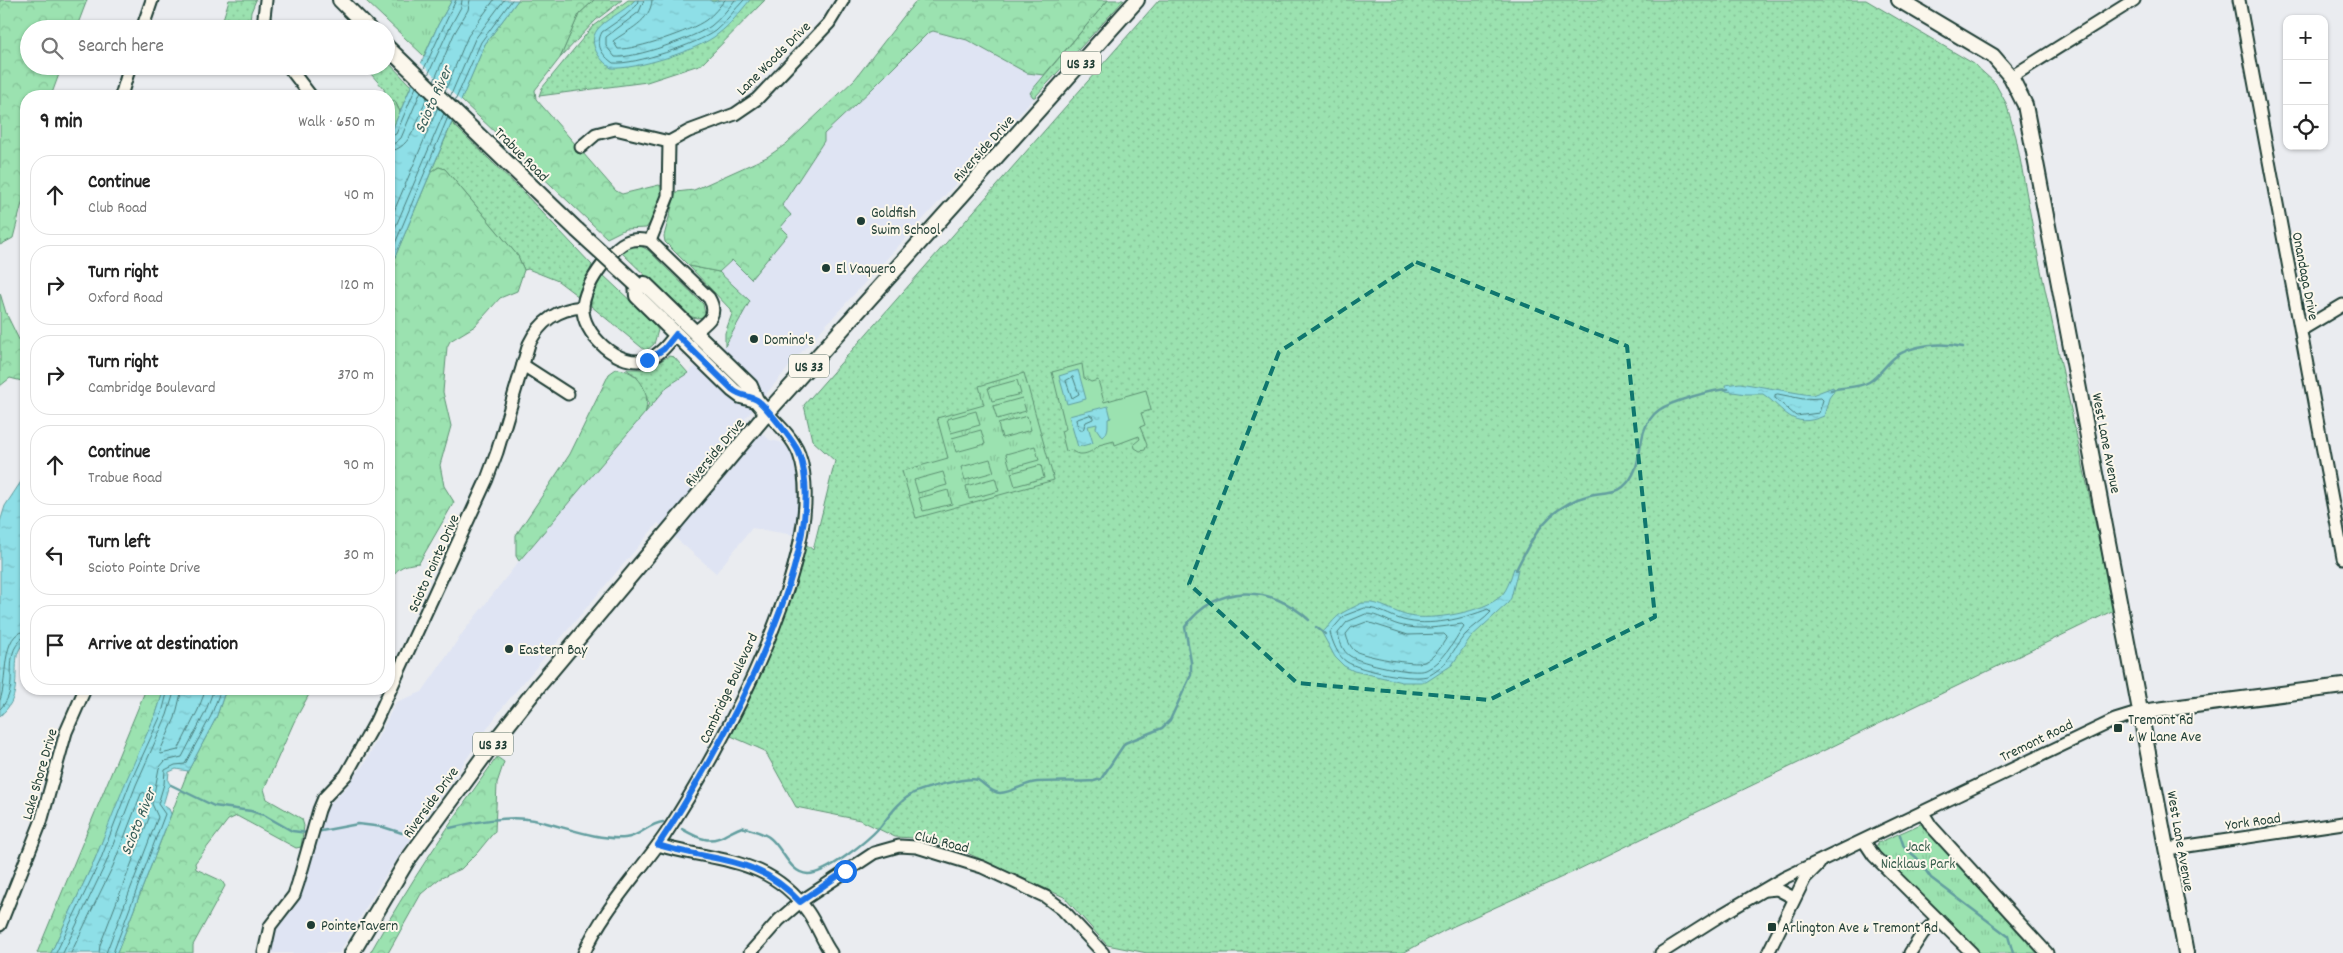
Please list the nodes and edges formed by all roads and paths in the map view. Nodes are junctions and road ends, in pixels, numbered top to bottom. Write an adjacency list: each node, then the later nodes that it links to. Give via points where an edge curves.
1 (152, 0): 9 (street)
2 (266, 0): 10 (street)
3 (340, 0): 11 (main road)
4 (843, 0): 18 (street, Lane Woods Drive, via 829,23 758,99 735,114)
5 (1136, 0): 30 (main road, Riverside Drive / US 33)
6 (1899, 0): 15 (main road, West Lane Avenue, via 1993,56)
7 (2134, 0): 15 (street)
8 (2239, 0): 24 (street, Onandaga Drive)
9 (145, 20)
10 (264, 20)
11 (360, 20)
12 (395, 54): 21 (main road, Trabue Road, bridge)
13 (127, 75): 16 (street)
14 (295, 75): 17 (street)
15 (2012, 77): 36 (main road, West Lane Avenue, via 2025,106 2033,137)
16 (123, 90)
17 (306, 90)
18 (669, 142): 19 (street, via 615,129 596,134); 20 (street, via 668,196)
19 (581, 147)
20 (650, 241): 23 (street, via 631,239 615,249 589,285); 25 (street, via 713,305 710,321)
21 (636, 284): 25 (main road, Trabue Road, via 645,284); 26 (main road, Trabue Road, via 637,296)
22 (2343, 305): 24 (street)
23 (583, 307): 26 (street, via 595,338 623,360 647,360 664,349); 27 (street, Scioto Pointe Drive, via 552,315 544,321 535,331)
24 (2300, 330): 31 (street, Onandaga Drive)
25 (695, 332): 29 (main road, Trabue Road, via 750,386)
26 (676, 334): 29 (main road, Trabue Road, via 733,390)
27 (523, 365): 28 (street); 32 (street, Scioto Pointe Drive, via 487,480)
28 (568, 394)
29 (756, 400): 30 (main road, Trabue Road)
30 (767, 413): 40 (street, Cambridge Boulevard, via 797,448 803,469 805,499 796,560 737,712 694,790); 49 (main road, Riverside Drive / US 33, via 490,747 407,861)
31 (2343, 558)
32 (395, 682)
33 (2343, 686): 36 (main road, Tremont Road)
34 (82, 695): 47 (street, Lake Shore Drive, via 66,732 41,822)
35 (388, 695): 48 (street, Scioto Pointe Drive, via 346,775 324,798 294,895 270,926)
36 (2141, 712): 37 (street, Tremont Road, via 2115,720); 41 (main road, West Lane Avenue)
37 (1923, 813): 39 (street, Tremont Road); 58 (street, via 1931,826)
38 (2343, 823): 41 (street, York Road)
39 (1864, 841): 42 (street, Tremont Road); 46 (street, via 1874,856)
40 (658, 845): 45 (street, via 741,863 787,888); 50 (street, Cambridge Boulevard, via 597,928)
41 (2167, 849): 59 (main road, West Lane Avenue)
42 (1825, 859): 43 (street, Tremont Road); 44 (street, via 1805,878)
43 (1764, 891): 44 (street, via 1777,889); 54 (street, Tremont Road)
44 (1794, 898): 55 (street)
45 (800, 902): 51 (street, Club Road); 52 (street); 53 (street, Club Road, via 874,853 899,846 917,847 982,867 1046,897 1062,909)
46 (1938, 919): 56 (street, via 1923,933); 57 (street)
47 (0, 925)
48 (264, 953)
49 (352, 953)
50 (584, 953)
51 (750, 953)
52 (831, 953)
53 (1103, 953)
54 (1662, 953)
55 (1768, 953)
56 (1910, 953)
57 (1972, 953)
58 (2047, 953)
59 (2186, 953)

